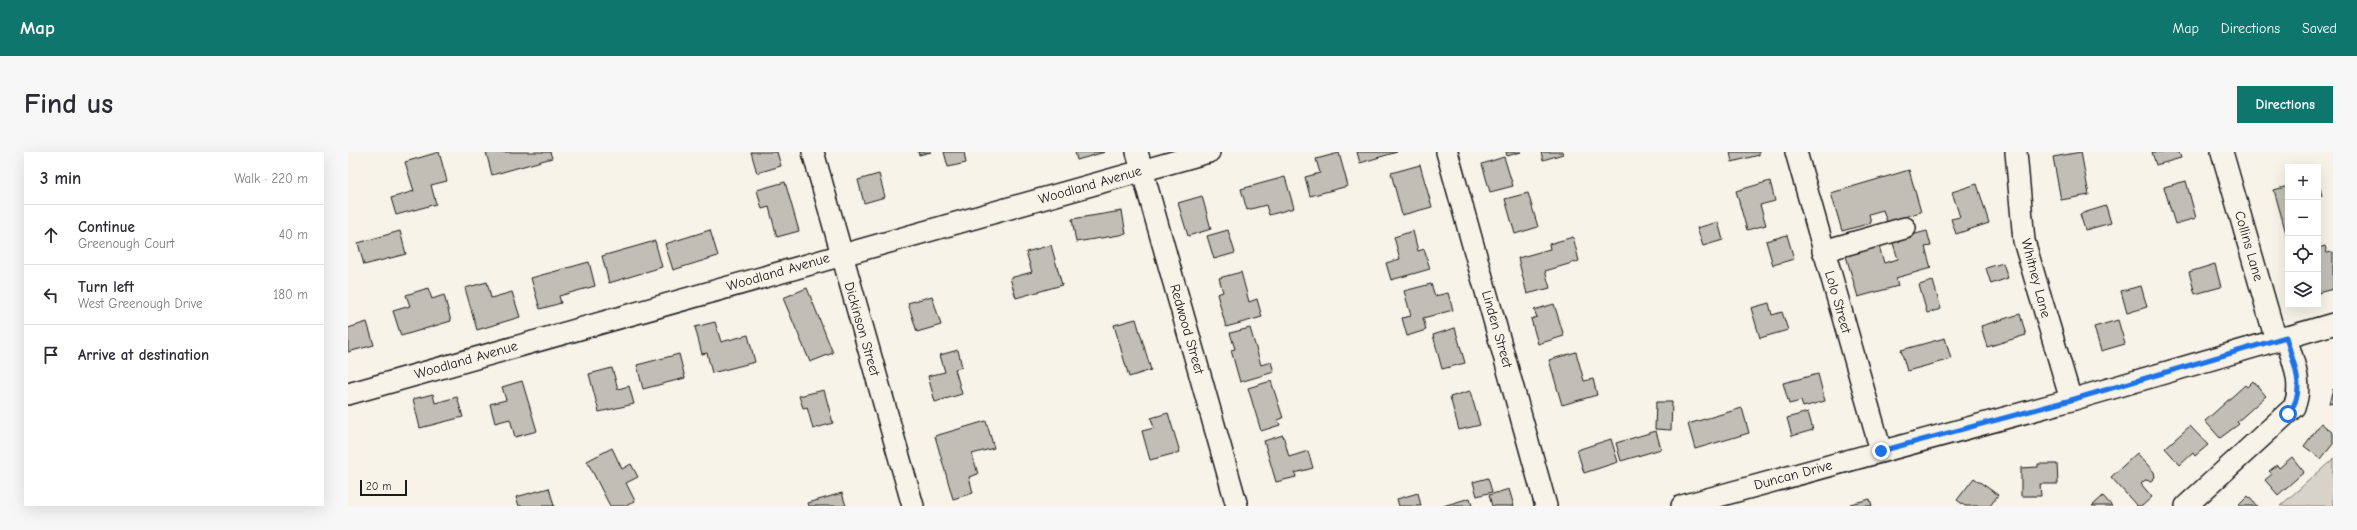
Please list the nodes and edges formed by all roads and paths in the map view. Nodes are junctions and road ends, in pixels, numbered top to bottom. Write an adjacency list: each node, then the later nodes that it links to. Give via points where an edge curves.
1 (813, 152): 10 (street, Dickinson Street)
2 (1209, 152): 7 (street, Woodland Avenue)
3 (1447, 152): 18 (street, Linden Street)
4 (1796, 152): 9 (street, Lolo Street)
5 (2016, 152): 14 (street, Whitney Lane, via 2024,241)
6 (2222, 152): 12 (street, Collins Lane)
7 (1140, 161): 10 (street, Woodland Avenue); 17 (street, Redwood Street)
8 (1904, 228): 9 (street)
9 (1823, 251): 15 (street, Lolo Street)
10 (841, 255): 13 (street, Woodland Avenue); 16 (street, Dickinson Street)
11 (2333, 324): 12 (street, Duncan Drive)
12 (2281, 339): 14 (street, Duncan Drive); 20 (street, Collins Lane, via 2299,383 2294,407)
13 (348, 394)
14 (2071, 400): 15 (street, Duncan Drive)
15 (1881, 451): 19 (street, Duncan Drive)
16 (913, 506)
17 (1237, 506)
18 (1546, 506)
19 (1682, 506)
20 (2186, 506)

